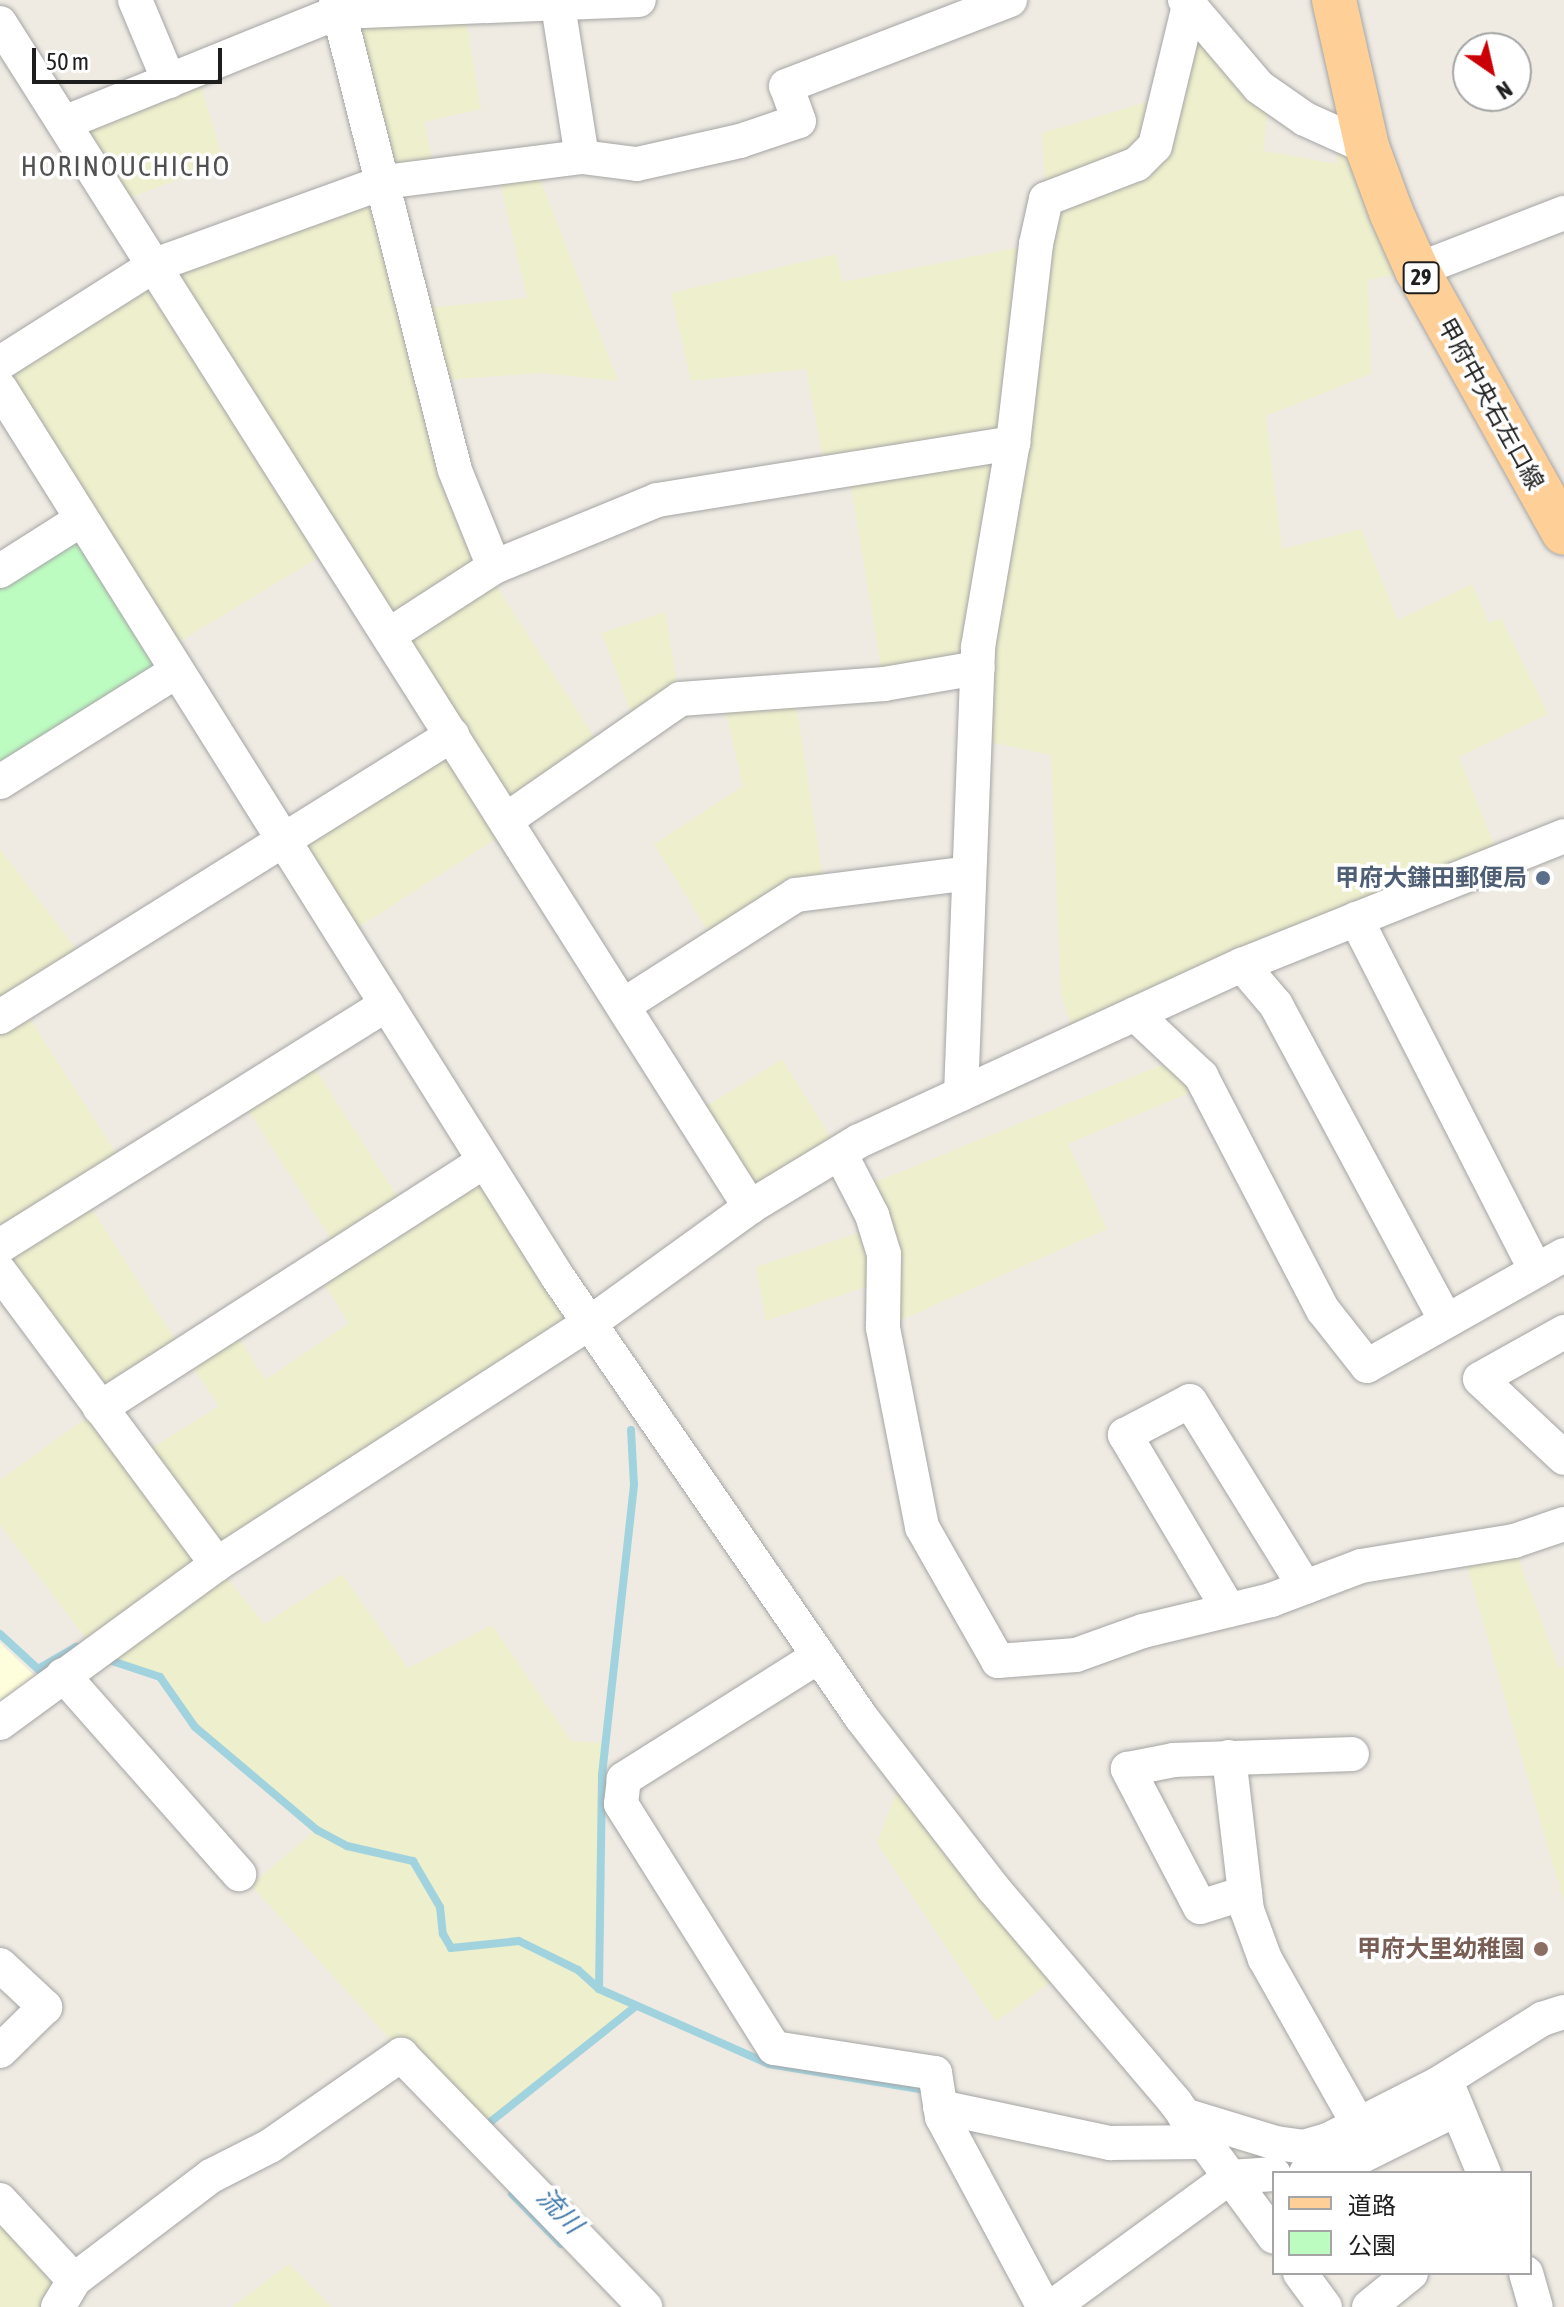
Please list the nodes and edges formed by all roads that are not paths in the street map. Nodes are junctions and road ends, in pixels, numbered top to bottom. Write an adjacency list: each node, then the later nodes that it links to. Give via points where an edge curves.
1 (135, 0): 9 (street)
2 (1010, 0): 12 (street, via 786,86 799,121 726,145 637,164)
3 (1334, 0): 11 (main road, 甲府中央右左口線 / 29)
4 (627, 2): 6 (street)
5 (1187, 3): 11 (street, via 1259,87 1305,119); 19 (street, via 1155,146 1137,164 1046,199)
6 (558, 5): 7 (street); 12 (street)
7 (337, 6): 9 (street); 13 (street)
8 (0, 23): 10 (street)
9 (169, 81): 10 (street)
10 (64, 123): 15 (street)
11 (1367, 147): 16 (main road, 甲府中央右左口線 / 29)
12 (582, 157): 13 (street)
13 (384, 182): 15 (street); 22 (street, via 454,468)
14 (1564, 213): 16 (street)
15 (155, 265): 17 (street); 24 (street)
16 (1417, 270): 21 (main road, 甲府中央右左口線 / 29)
17 (0, 363)
18 (0, 388): 20 (street)
19 (1013, 443): 22 (street, via 657,500); 25 (street)
20 (82, 519): 23 (street); 26 (street)
21 (1564, 533)
22 (494, 567): 24 (street)
23 (0, 571)
24 (389, 635): 27 (street)
25 (978, 668): 29 (street, via 884,684 680,699); 32 (street)
26 (177, 671): 28 (street); 31 (street)
27 (452, 735): 29 (street); 31 (street)
28 (0, 782)
29 (506, 820): 36 (street)
30 (1564, 836): 33 (street)
31 (285, 841): 35 (street); 38 (street)
32 (969, 873): 36 (street, via 796,895); 39 (street)
33 (1356, 919): 34 (street); 44 (street)
34 (1242, 965): 37 (street); 46 (street, via 1276,1005)
35 (387, 1004): 41 (street); 43 (street)
36 (624, 1005): 42 (street)
37 (1135, 1014): 39 (street); 46 (street, via 1201,1076 1323,1310 1367,1366)
38 (0, 1017)
39 (961, 1094): 40 (street)
40 (840, 1153): 42 (street); 54 (street, via 872,1215 884,1254 883,1328 922,1527 998,1661 1076,1655)
41 (485, 1161): 47 (street); 49 (street)
42 (750, 1207): 47 (street)
43 (0, 1246)
44 (1550, 1262): 46 (street)
45 (0, 1272): 49 (street)
46 (1446, 1321)
47 (590, 1323): 52 (street); 55 (street)
48 (1564, 1332): 50 (street, via 1480,1379)
49 (100, 1408): 52 (street)
50 (1564, 1458)
51 (1564, 1524): 53 (street, via 1514,1541 1361,1566)
52 (217, 1564): 56 (street)
53 (1305, 1587): 54 (street); 54 (street, via 1190,1401 1125,1435)
54 (1229, 1610)
55 (819, 1656): 66 (street, via 624,1779 621,1804 774,2048); 68 (street, via 993,1888)
56 (79, 1664): 57 (street); 60 (street)
57 (0, 1723)
58 (1352, 1754): 59 (street)
59 (1229, 1757): 61 (street); 61 (street, via 1128,1769 1200,1907)
60 (239, 1874)
61 (1245, 1893): 67 (street, via 1265,1959)
62 (0, 1965): 64 (street, via 45,2007)
63 (1564, 2012): 65 (street, via 1542,2019)
64 (0, 2051)
65 (1451, 2094): 67 (street); 69 (street, via 1344,2165); 70 (street)
66 (938, 2095): 68 (street, via 1110,2143); 79 (street)
67 (1359, 2125): 68 (street, via 1303,2147)
68 (1194, 2129): 72 (street)
69 (1316, 2171)
70 (1483, 2171)
71 (1272, 2174): 72 (street)
72 (1230, 2177): 74 (street); 80 (street)
73 (0, 2200): 77 (street)
74 (1272, 2234)
75 (1409, 2275): 81 (street)
76 (1527, 2275): 82 (street)
77 (66, 2293): 78 (street, via 211,2176 270,2146 401,2055)
78 (645, 2307)
79 (1044, 2307)
80 (1052, 2307)
81 (1369, 2307)
82 (1536, 2307)

